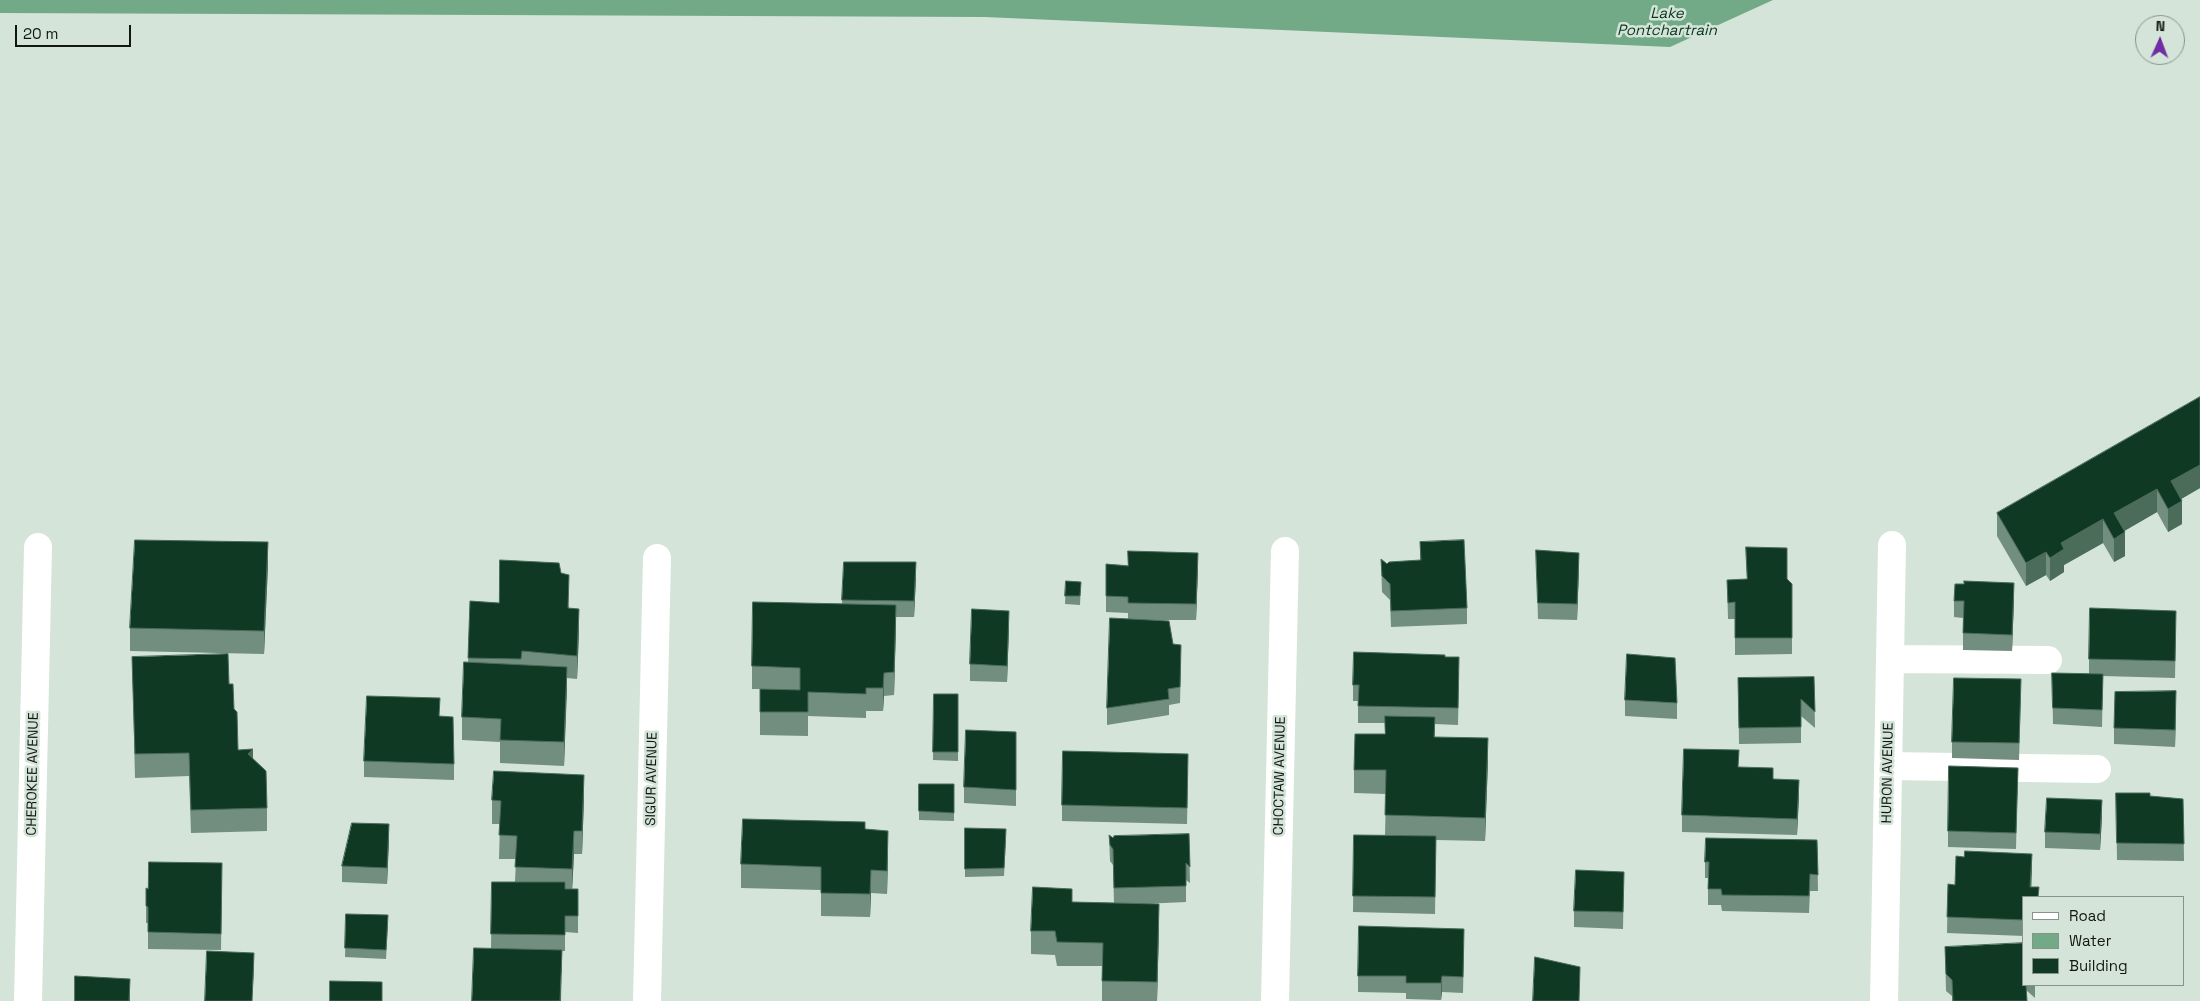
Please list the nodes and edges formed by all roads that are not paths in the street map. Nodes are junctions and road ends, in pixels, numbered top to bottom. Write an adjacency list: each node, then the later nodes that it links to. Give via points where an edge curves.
1 (1892, 545): 5 (street, HURON AVENUE)
2 (38, 546): 9 (street, CHEROKEE AVENUE)
3 (1285, 551): 11 (street, CHOCTAW AVENUE)
4 (657, 558): 10 (street, SIGUR AVENUE)
5 (1890, 660): 6 (street); 7 (street, HURON AVENUE)
6 (2048, 660)
7 (1888, 766): 8 (street); 12 (street, HURON AVENUE)
8 (2096, 769)
9 (28, 1001)
10 (647, 1001)
11 (1275, 1001)
12 (1884, 1001)

